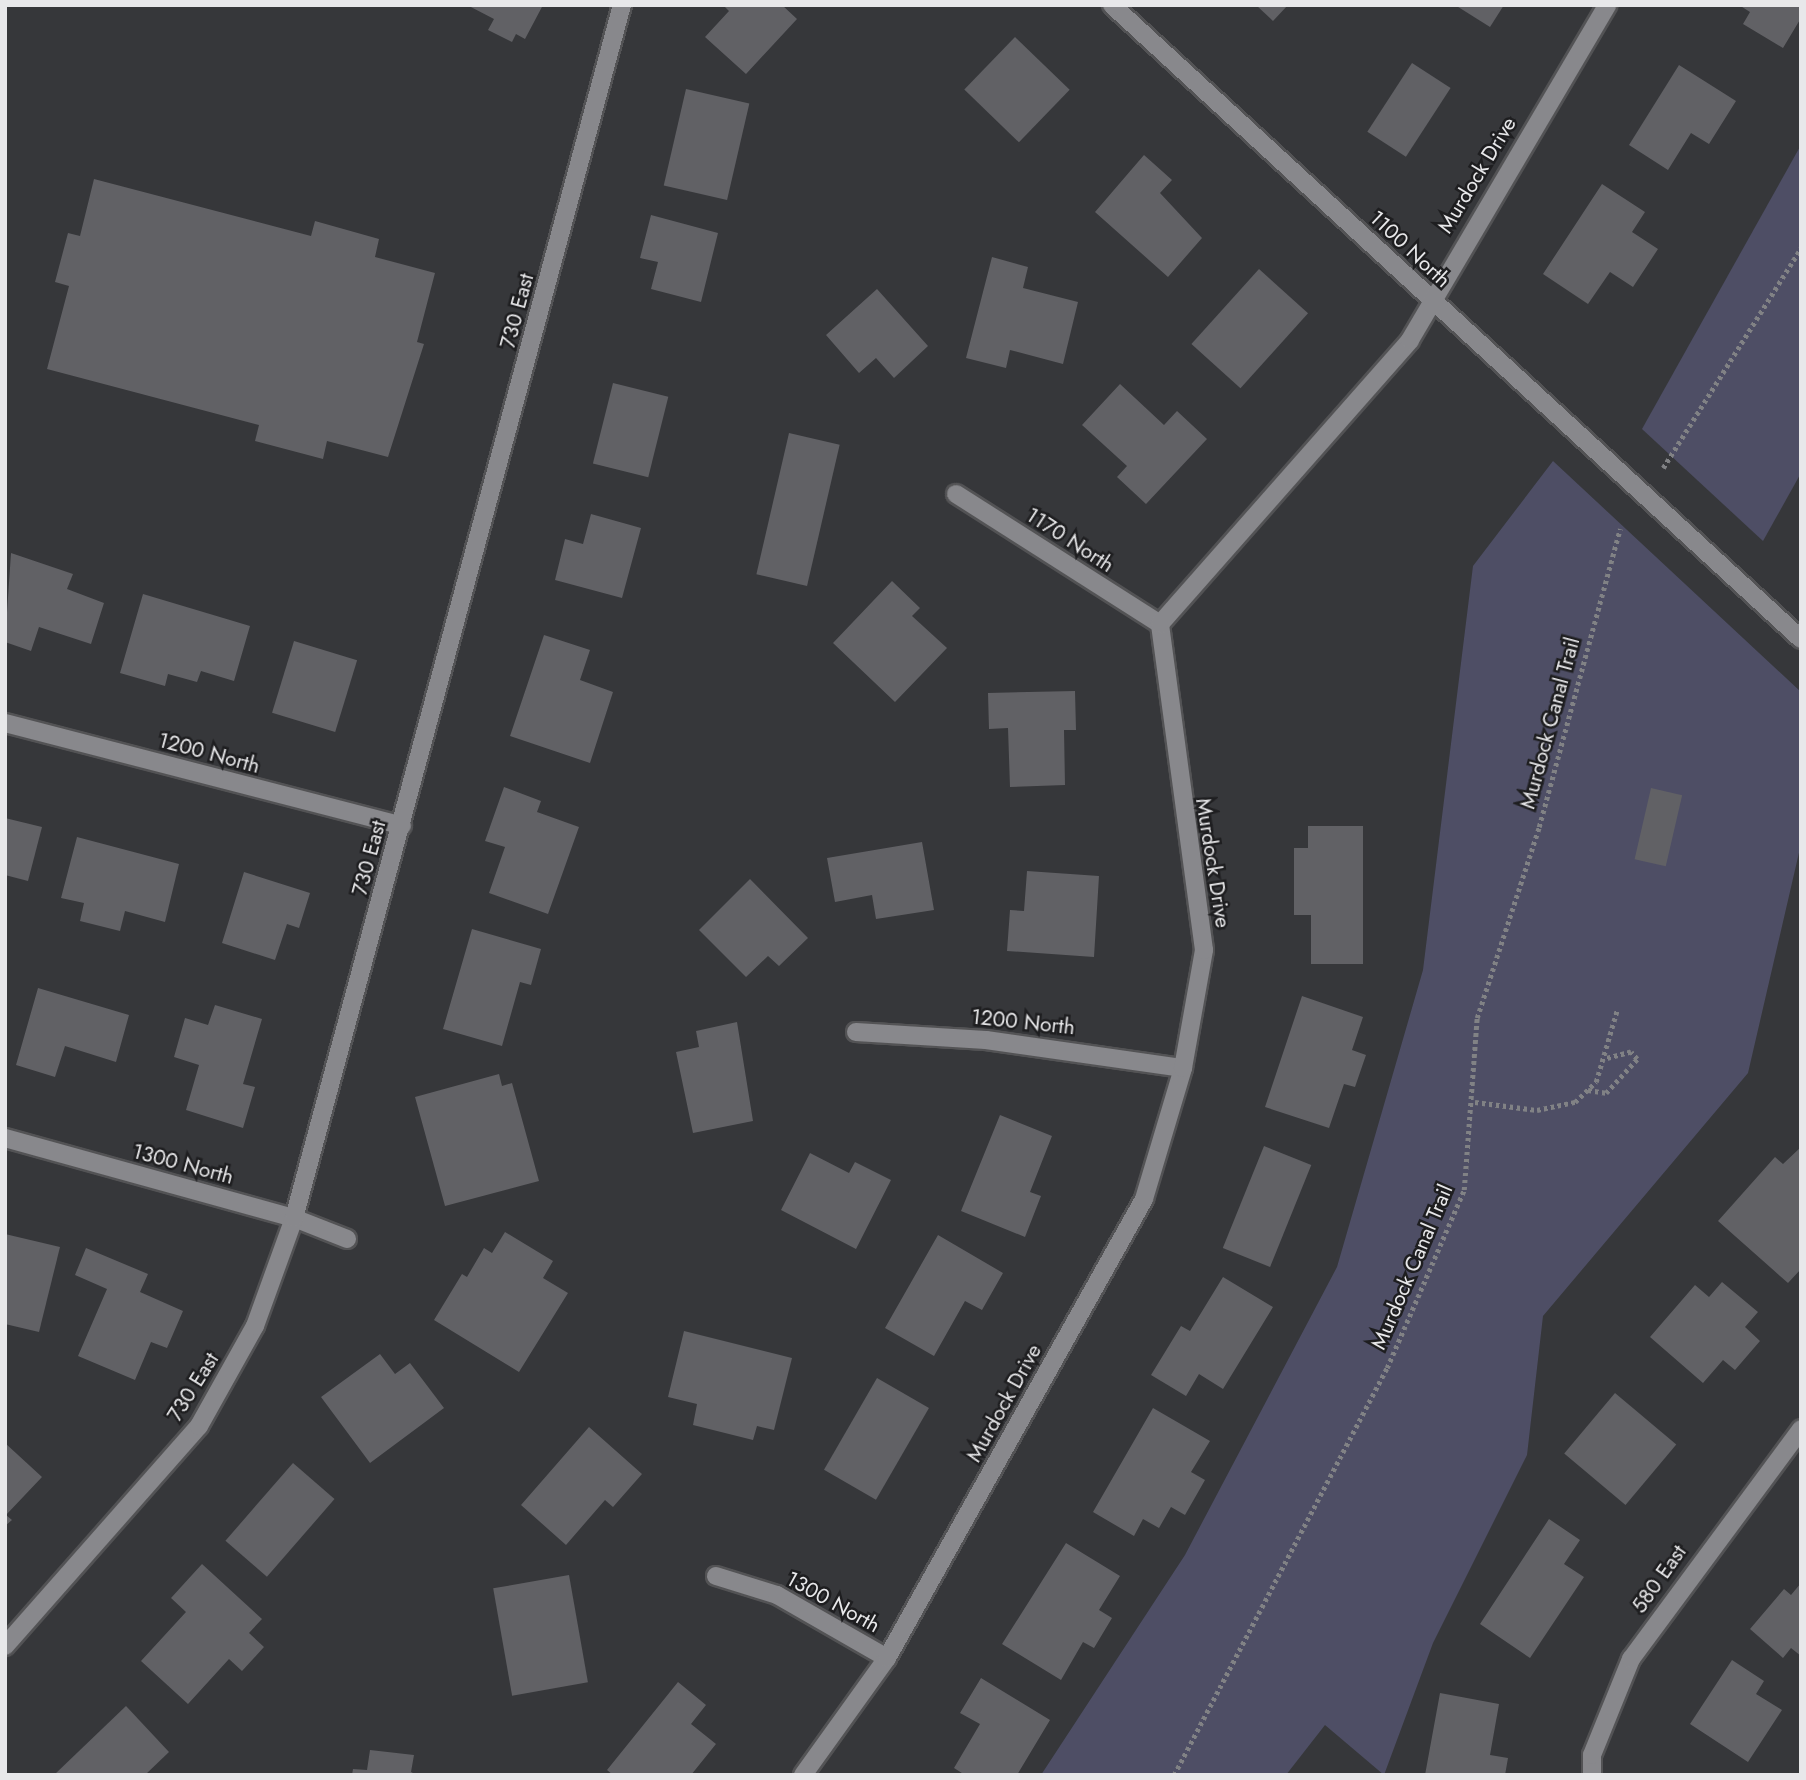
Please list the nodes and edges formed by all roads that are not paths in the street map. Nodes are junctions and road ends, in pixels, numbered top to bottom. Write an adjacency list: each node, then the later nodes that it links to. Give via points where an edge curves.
1 (622, 5): 9 (street, 730 East)
2 (1112, 5): 4 (street, 1100 North)
3 (1607, 5): 4 (street, Murdock Drive)
4 (1431, 299): 6 (street, Murdock Drive, via 1410,340); 7 (street, 1100 North)
5 (956, 494): 6 (street, 1170 North)
6 (1160, 624): 11 (street, Murdock Drive, via 1203,950)
7 (1801, 639)
8 (5, 723): 9 (street, 1200 North)
9 (402, 826): 13 (street, 730 East)
10 (856, 1032): 11 (street, 1200 North, via 986,1040)
11 (1183, 1068): 18 (street, Murdock Drive, via 1144,1199)
12 (5, 1138): 13 (street, 1300 North)
13 (294, 1217): 14 (street, 1300 North); 17 (street, 730 East, via 255,1326 199,1426)
14 (347, 1239)
15 (1801, 1429): 20 (street, 580 East, via 1631,1659 1592,1755)
16 (716, 1576): 18 (street, 1300 North, via 777,1595)
17 (5, 1646)
18 (887, 1658): 19 (street, Murdock Drive)
19 (803, 1775)
20 (1592, 1775)

